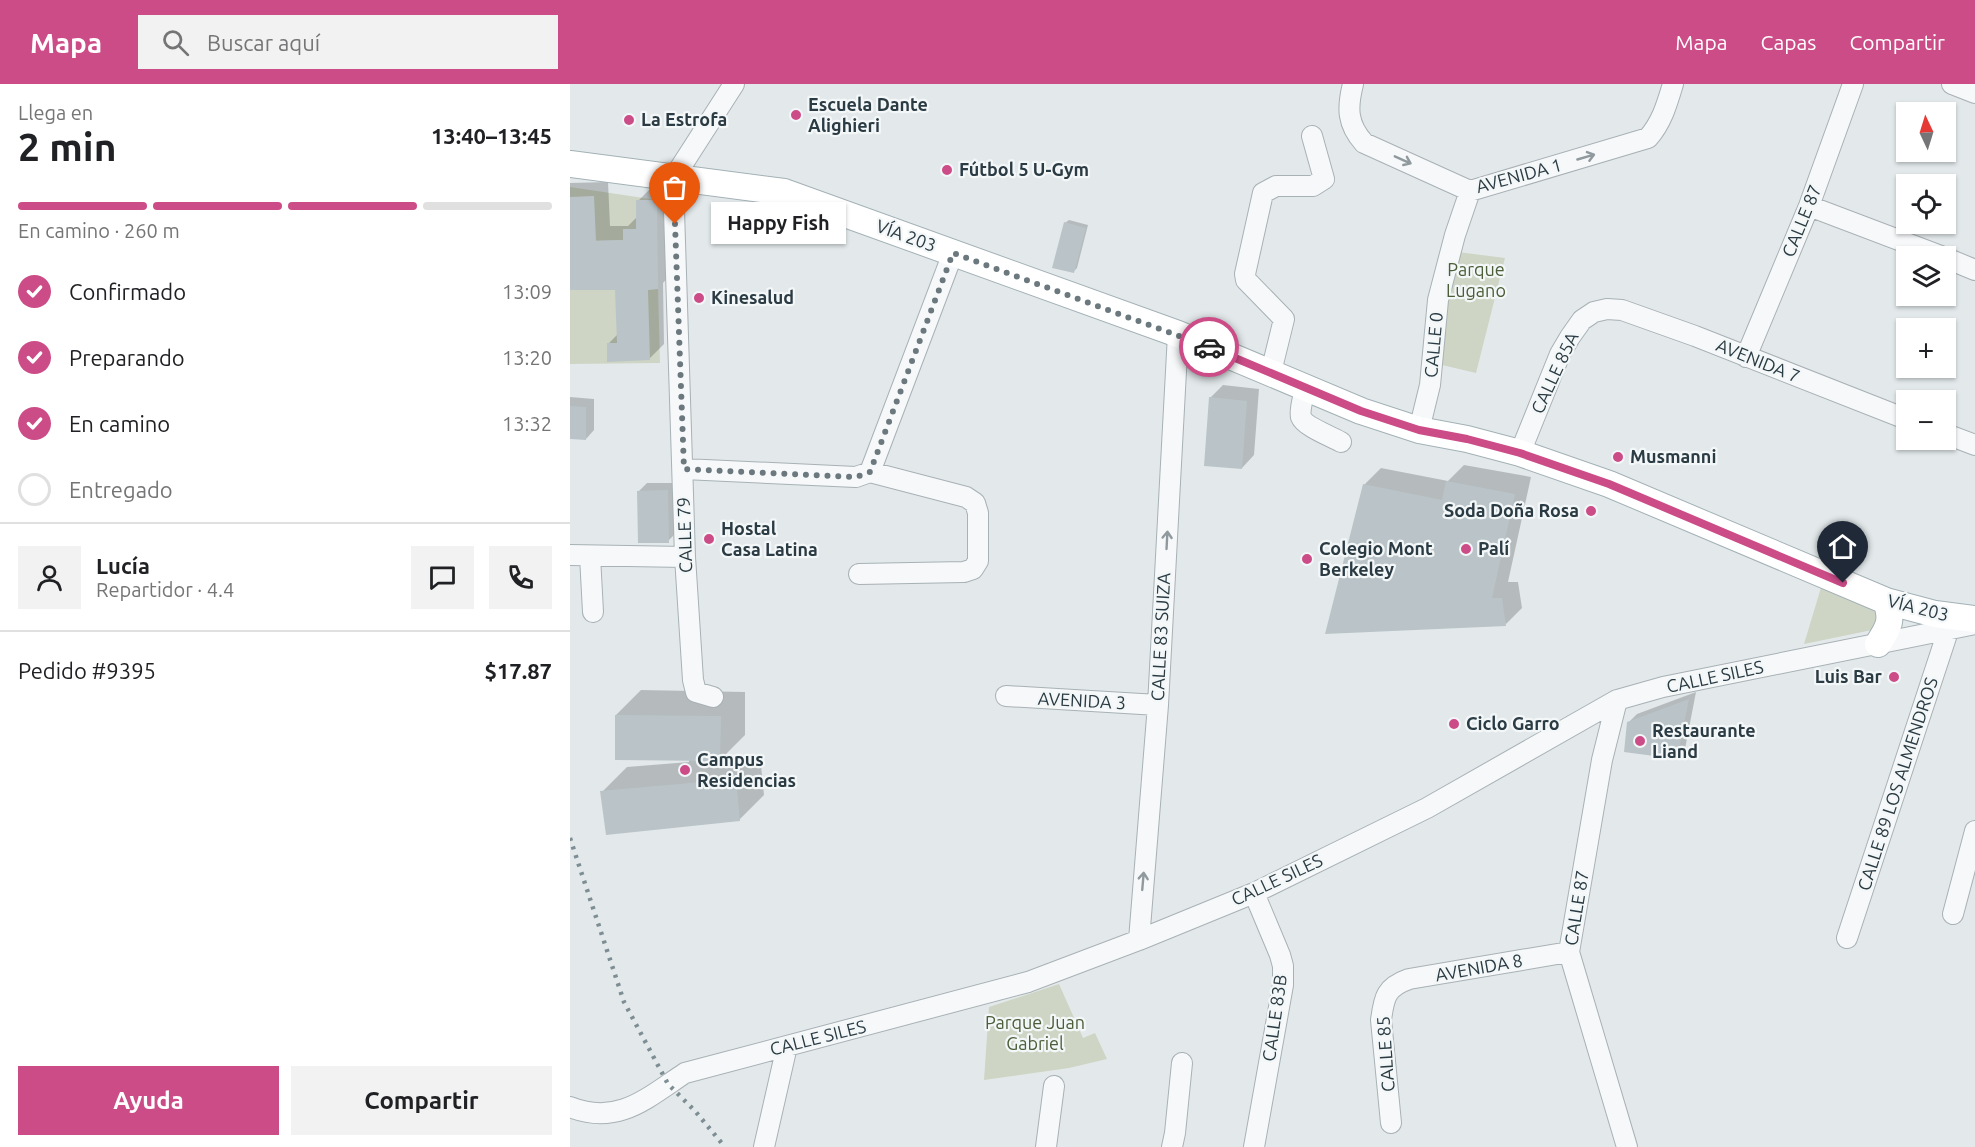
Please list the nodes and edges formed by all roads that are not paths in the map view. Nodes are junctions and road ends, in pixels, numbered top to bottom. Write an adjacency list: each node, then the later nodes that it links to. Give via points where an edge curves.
1 (734, 84): 9 (street)
2 (1353, 84): 10 (street, AVENIDA 1, one-way to 10, via 1349,101 1353,131 1364,143)
3 (1673, 84): 10 (street, AVENIDA 1, one-way to 3, via 1648,138 1657,128)
4 (1854, 84): 11 (street, CALLE 87)
5 (1952, 84): 6 (street)
6 (1975, 93)
7 (1312, 136): 19 (street, via 1324,179 1313,186 1276,186 1263,192 1245,274 1246,280 1284,319)
8 (570, 164): 9 (main road, VÍA 203)
9 (673, 179): 13 (main road, VÍA 203, via 784,192); 28 (street, CALLE 79)
10 (1470, 191): 22 (street, CALLE 0, via 1438,300 1431,385)
11 (1809, 206): 12 (street); 18 (street, CALLE 87)
12 (1915, 246)
13 (953, 253): 17 (main road, VÍA 203); 27 (street)
14 (1956, 262): 15 (street)
15 (1975, 270)
16 (1607, 309): 18 (street, AVENIDA 7, via 1622,310); 26 (street, CALLE 85A, via 1582,320 1569,337)
17 (1178, 334): 19 (main road, VÍA 203); 42 (street, CALLE 83 SUIZA, one-way to 17)
18 (1746, 357): 21 (street, AVENIDA 7)
19 (1271, 372): 20 (main road, VÍA 203)
20 (1305, 388): 22 (main road, VÍA 203); 24 (street, via 1302,420)
21 (1896, 415)
22 (1419, 430): 26 (main road, VÍA 203)
23 (1956, 438): 25 (street)
24 (1341, 442)
25 (1975, 446)
26 (1520, 453): 33 (main road, VÍA 203, via 1609,484)
27 (873, 465): 28 (street, via 856,477); 32 (street, via 975,503 978,561 973,569 964,572)
28 (684, 469): 31 (street, CALLE 79)
29 (570, 555): 30 (street)
30 (590, 556): 31 (street); 34 (street)
31 (685, 557): 40 (street, CALLE 79, via 693,680 696,692)
32 (859, 574)
33 (1886, 601): 35 (main road, VÍA 203, via 1935,614); 38 (main road, via 1891,613 1889,624)
34 (593, 612)
35 (1975, 619)
36 (1975, 624): 37 (street, CALLE SILES)
37 (1948, 631): 38 (street, CALLE SILES); 46 (street, CALLE 89 LOS ALMENDROS)
38 (1878, 644): 41 (street, CALLE SILES)
39 (1006, 696): 42 (street, AVENIDA 3)
40 (713, 697)
41 (1617, 700): 44 (street, CALLE SILES, via 1427,808); 48 (street, CALLE 87, via 1602,760)
42 (1158, 705): 47 (street, CALLE 83 SUIZA, one-way to 42)
43 (1975, 831): 45 (street)
44 (1254, 893): 47 (street, CALLE SILES); 58 (street, CALLE 83B, via 1283,966 1283,985)
45 (1953, 914)
46 (1847, 938)
47 (1139, 940): 50 (street, CALLE SILES, via 1028,982)
48 (1569, 952): 49 (street, AVENIDA 8, via 1409,979); 59 (street, CALLE 87)
49 (1391, 988): 54 (street, CALLE 85, via 1383,1003 1381,1020)
50 (787, 1046): 53 (street, CALLE SILES, via 684,1073 653,1096 612,1114 584,1113); 55 (street)
51 (1182, 1063): 57 (street)
52 (1054, 1086): 56 (street)
53 (570, 1107)
54 (1391, 1123)
55 (764, 1147)
56 (1046, 1147)
57 (1172, 1147)
58 (1254, 1147)
59 (1627, 1147)

